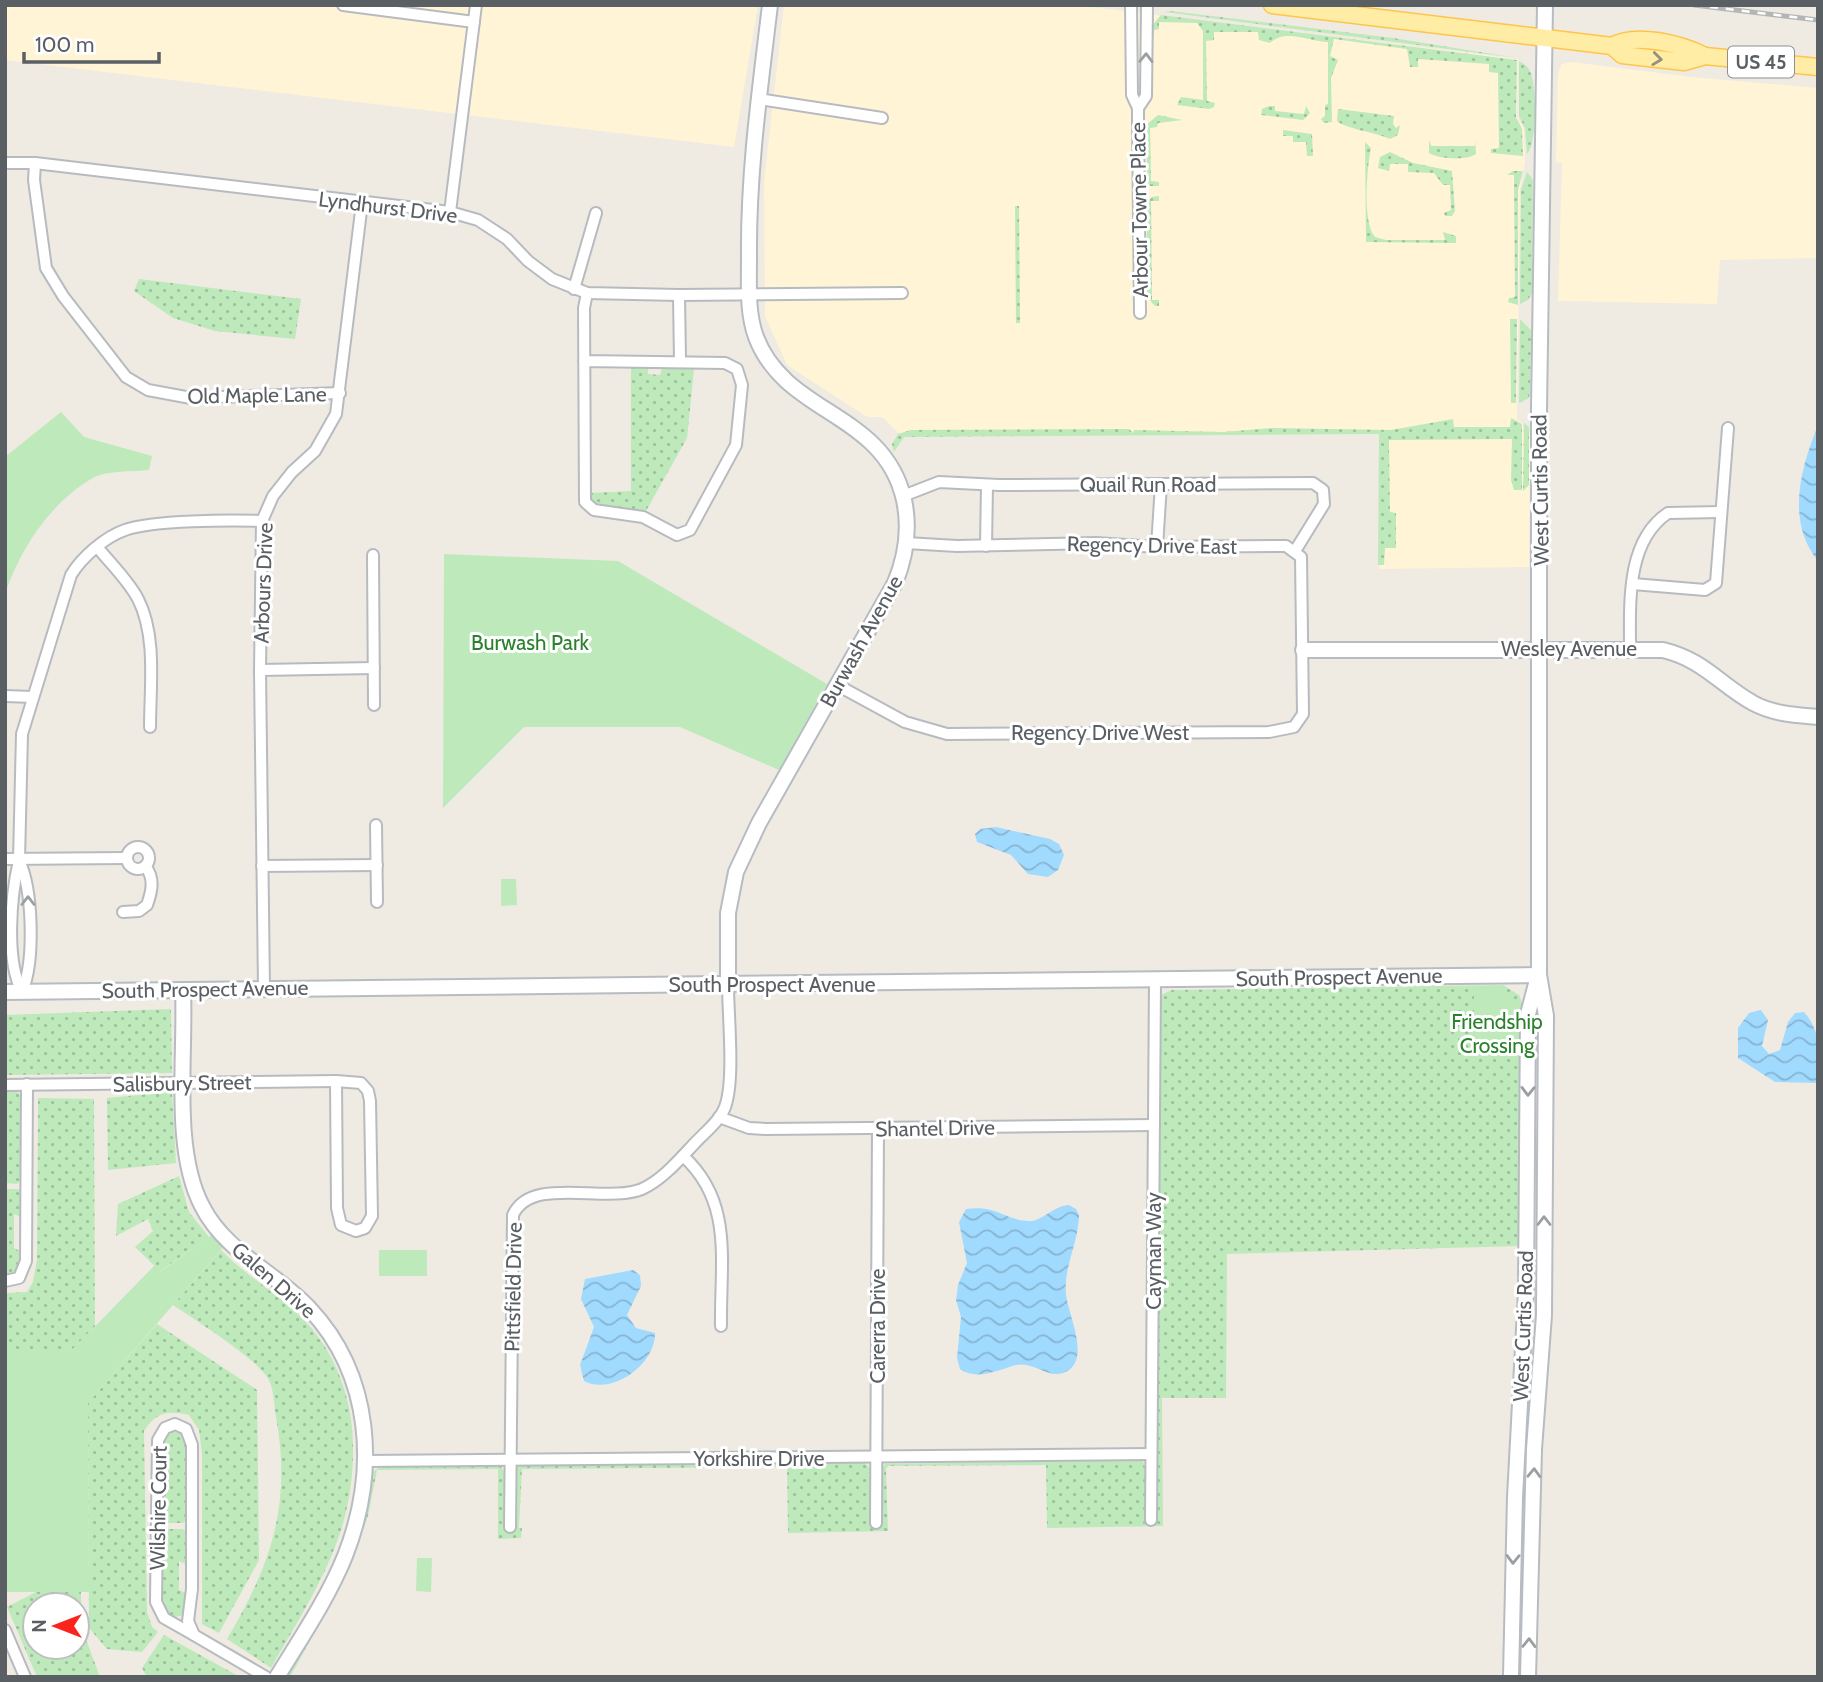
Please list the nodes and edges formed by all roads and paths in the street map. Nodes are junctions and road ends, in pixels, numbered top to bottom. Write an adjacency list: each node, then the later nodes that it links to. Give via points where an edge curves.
1 (343, 5): 8 (street)
2 (476, 5): 8 (street)
3 (770, 5): 11 (main road, Burwash Avenue)
4 (1131, 5): 12 (street, Arbour Towne Place, via 1132,95)
5 (1147, 5): 12 (street, Arbour Towne Place, one-way to 5, via 1146,96)
6 (1272, 5): 9 (main road, US 45)
7 (1545, 5): 9 (main road, West Curtis Road)
8 (474, 22): 17 (street)
9 (1544, 39): 10 (main road, US 45, via 1612,46 1622,55 1684,62 1704,56); 41 (main road, West Curtis Road)
10 (1818, 67)
11 (760, 99): 13 (street); 23 (main road, Burwash Avenue, via 750,186)
12 (1138, 108): 24 (street, Arbour Towne Place)
13 (882, 118)
14 (5, 163): 15 (street, Lyndhurst Drive)
15 (35, 163): 16 (street, Lyndhurst Drive); 27 (street, Old Maple Lane, via 46,268 126,377 148,390 191,398)
16 (362, 203): 17 (street, Lyndhurst Drive); 27 (street, Arbours Drive)
17 (450, 212): 19 (street, Lyndhurst Drive, via 478,220 537,269)
18 (596, 214): 19 (street)
19 (574, 289): 20 (street, Lyndhurst Drive)
20 (587, 293): 22 (street, Lyndhurst Drive); 25 (street)
21 (902, 293): 23 (street, Lyndhurst Drive)
22 (680, 295): 23 (street, Lyndhurst Drive); 26 (street)
23 (750, 295): 31 (main road, Burwash Avenue, via 756,337 777,374 802,396 874,442 894,470)
24 (1140, 313)
25 (584, 360): 26 (street); 26 (street, via 585,502 594,510 643,517 677,535 690,530 734,453 742,385 730,363)
26 (680, 361)
27 (340, 393): 33 (street, Arbours Drive, via 326,437 278,490)
28 (1728, 428): 32 (street)
29 (1161, 484): 30 (street, Quail Run Road); 36 (street); 38 (street, Quail Run Road, via 1318,485 1325,493 1324,504)
30 (987, 485): 31 (street, Quail Run Road, via 939,482); 35 (street)
31 (903, 496): 34 (main road, Burwash Avenue)
32 (1720, 512): 40 (street, via 1678,512 1661,518 1640,543); 40 (street, via 1719,573 1711,589)
33 (262, 521): 37 (street, via 132,528); 45 (street, Arbours Drive)
34 (906, 543): 35 (street, Regency Drive East); 46 (main road, Burwash Avenue, via 895,583)
35 (986, 546): 36 (street, Regency Drive East, via 1096,543)
36 (1157, 547): 38 (street, Regency Drive East, via 1286,546)
37 (98, 548): 48 (street, via 77,565 63,592); 51 (street, via 130,586 144,614)
38 (1295, 551): 43 (street, via 1301,556)
39 (373, 555): 44 (street)
40 (1633, 584): 42 (street)
41 (1540, 648): 42 (main road, Wesley Avenue); 43 (main road, Wesley Avenue); 63 (main road, West Curtis Road)
42 (1630, 648): 50 (main road, Wesley Avenue, via 1689,657 1766,709)
43 (1303, 650): 46 (street, Regency Drive West, via 1303,714 1294,727 1269,732 947,734 905,722)
44 (374, 668): 45 (street); 49 (street)
45 (260, 670): 58 (street, Arbours Drive)
46 (837, 685): 65 (main road, Burwash Avenue, via 736,872 728,913)
47 (5, 696): 48 (street)
48 (33, 697): 55 (street, via 22,734)
49 (374, 705)
50 (1818, 717)
51 (150, 727)
52 (376, 825): 56 (street)
53 (126, 858): 55 (street); 57 (street, via 133,868); 57 (street, via 133,847 143,848 149,856)
54 (5, 859): 55 (street)
55 (19, 860): 61 (street, one-way to 55, via 28,883); 62 (street)
56 (377, 865): 58 (street); 59 (street)
57 (145, 866): 60 (street, via 151,873 152,891 147,905 139,911)
58 (262, 866): 66 (street, Arbours Drive)
59 (377, 902)
60 (123, 912)
61 (28, 925): 62 (street); 69 (street, via 28,976)
62 (13, 926): 69 (street, via 14,976)
63 (1539, 975): 64 (main road, South Prospect Avenue); 92 (main road, West Curtis Road, one-way to 92, via 1528,1014 1526,1292); 93 (main road, West Curtis Road, one-way to 63, via 1534,1449 1544,1315 1546,1016)
64 (1155, 981): 65 (main road, South Prospect Avenue); 75 (street, Cayman Way)
65 (728, 985): 66 (main road, South Prospect Avenue); 74 (street, Pittsfield Drive, via 728,1084)
66 (264, 988): 67 (main road, South Prospect Avenue)
67 (183, 990): 69 (main road, South Prospect Avenue); 71 (main road, Galen Drive)
68 (5, 992): 69 (main road, South Prospect Avenue)
69 (22, 992)
70 (336, 1081): 70 (street, Salisbury Street, via 338,1218 346,1229 356,1231 372,1216 370,1101 361,1083); 71 (street, Salisbury Street)
71 (184, 1083): 72 (street, Salisbury Street); 83 (main road, Galen Drive, via 186,1158 202,1207 229,1242 307,1305 330,1333 354,1379)
72 (27, 1084): 73 (street, Salisbury Street); 78 (street, via 26,1261 19,1278)
73 (5, 1085)
74 (719, 1117): 76 (street, Shantel Drive, via 749,1128); 77 (street, Pittsfield Drive)
75 (1154, 1125): 76 (street, Shantel Drive); 80 (street, Cayman Way)
76 (878, 1128): 81 (street, Carerra Drive)
77 (683, 1156): 79 (street, via 709,1185 719,1217); 82 (street, Pittsfield Drive, via 641,1189 619,1194 534,1195 516,1208 512,1219)
78 (5, 1280)
79 (720, 1325)
80 (1152, 1454): 81 (street, Yorkshire Drive); 84 (street, Cayman Way)
81 (876, 1457): 82 (street, Yorkshire Drive); 85 (street, Carerra Drive)
82 (511, 1459): 83 (street, Yorkshire Drive); 86 (street, Pittsfield Drive)
83 (367, 1461): 91 (main road, Galen Drive, via 360,1508 345,1557)
84 (1151, 1520)
85 (876, 1523)
86 (510, 1527)
87 (5, 1630): 89 (street)
88 (194, 1635): 88 (street, Wilshire Court, via 188,1621 192,1445 186,1429 175,1424 165,1428 158,1440 156,1602 164,1618); 90 (street, Wilshire Court)
89 (25, 1677)
90 (265, 1677)
91 (278, 1677)
92 (1511, 1677)
93 (1528, 1677)

